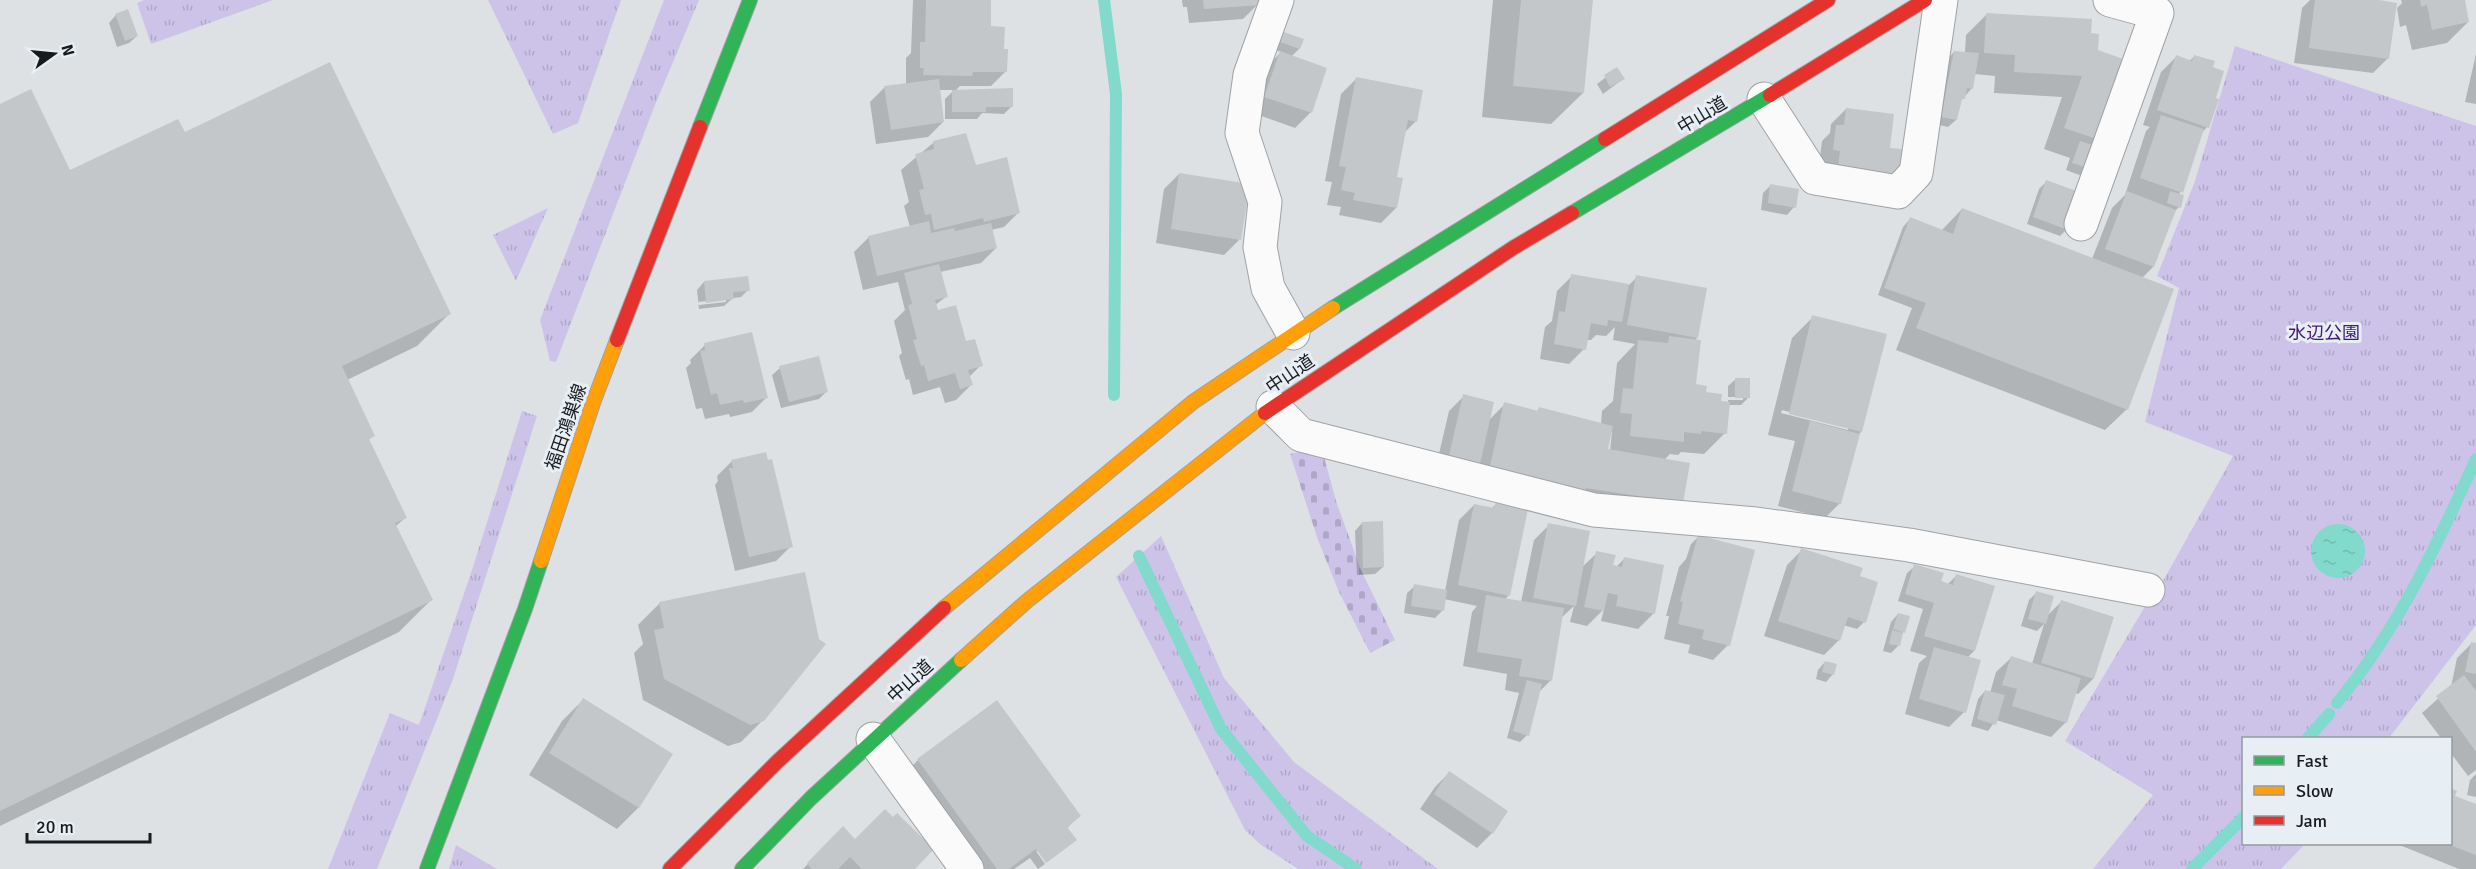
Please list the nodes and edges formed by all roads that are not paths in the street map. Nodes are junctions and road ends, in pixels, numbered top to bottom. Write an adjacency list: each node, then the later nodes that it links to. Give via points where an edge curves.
1 (750, 0): 13 (main road, 福田鴻巣線, via 593,403 525,609)
2 (1277, 0): 9 (street, via 1250,75 1242,133 1265,202 1260,247 1268,288)
3 (1828, 0): 9 (main road, 中山道)
4 (1925, 0): 7 (main road, 中山道)
5 (1941, 0): 7 (street, via 1916,173 1898,192 1815,178)
6 (2110, 0): 8 (street, via 2157,13)
7 (1764, 99): 10 (main road, 中山道, via 1513,248)
8 (2081, 224)
9 (1293, 333): 14 (main road, 中山道, via 1193,402 924,625 777,762)
10 (1274, 407): 11 (street, via 1301,435 1594,510 1756,524 1909,545); 12 (main road, 中山道, via 1027,601)
11 (2148, 590)
12 (873, 739): 15 (main road, 中山道); 16 (street)
13 (427, 869)
14 (670, 869)
15 (742, 869)
16 (967, 869)

